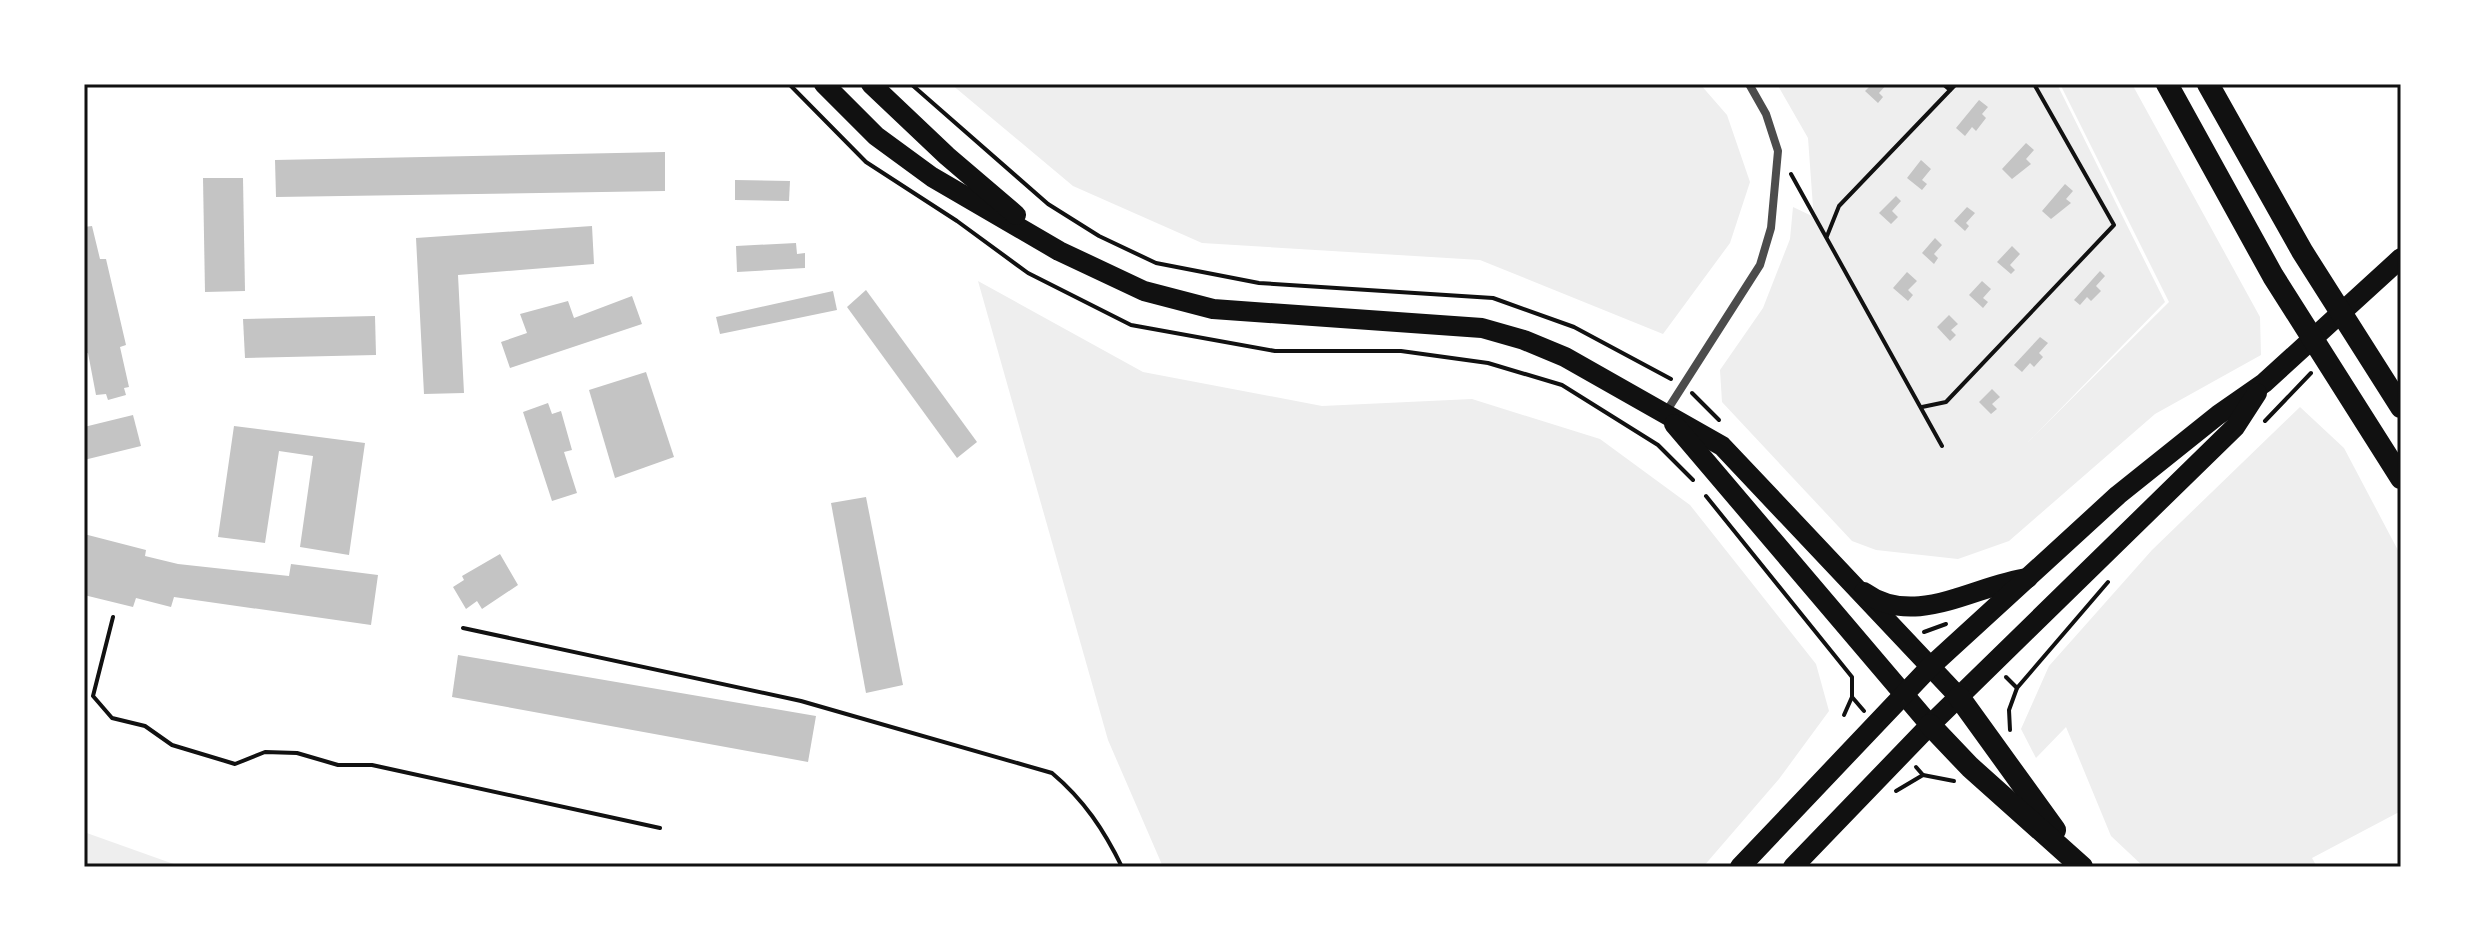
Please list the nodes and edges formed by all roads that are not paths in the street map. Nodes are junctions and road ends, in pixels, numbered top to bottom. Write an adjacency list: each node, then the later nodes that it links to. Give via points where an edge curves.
1 (824, 84): 6 (main road, via 876,136 932,177)
2 (871, 84): 6 (main road)
3 (1749, 84): 10 (street, via 1778,151 1771,228 1760,265)
4 (2167, 84): 11 (highway, via 2273,276)
5 (2208, 84): 9 (highway, via 2302,251)
6 (1059, 251): 10 (main road, via 1144,291 1213,309 1482,328 1565,357)
7 (2401, 258): 8 (main road)
8 (2264, 383): 13 (main road, via 2118,495); 16 (main road, via 2235,427)
9 (2395, 398)
10 (1665, 413): 12 (main road, via 1722,446); 15 (main road)
11 (2401, 478)
12 (1842, 576): 13 (main road, via 1872,598 1896,606 1967,598 1998,582); 14 (main road)
13 (2028, 578): 14 (main road)
14 (1930, 667): 15 (main road); 16 (main road)
15 (1902, 694): 17 (main road); 19 (main road)
16 (1959, 697): 17 (main road); 18 (highway)
17 (1930, 725): 18 (highway); 20 (main road)
18 (2081, 865)
19 (1740, 867)
20 (1793, 867)

